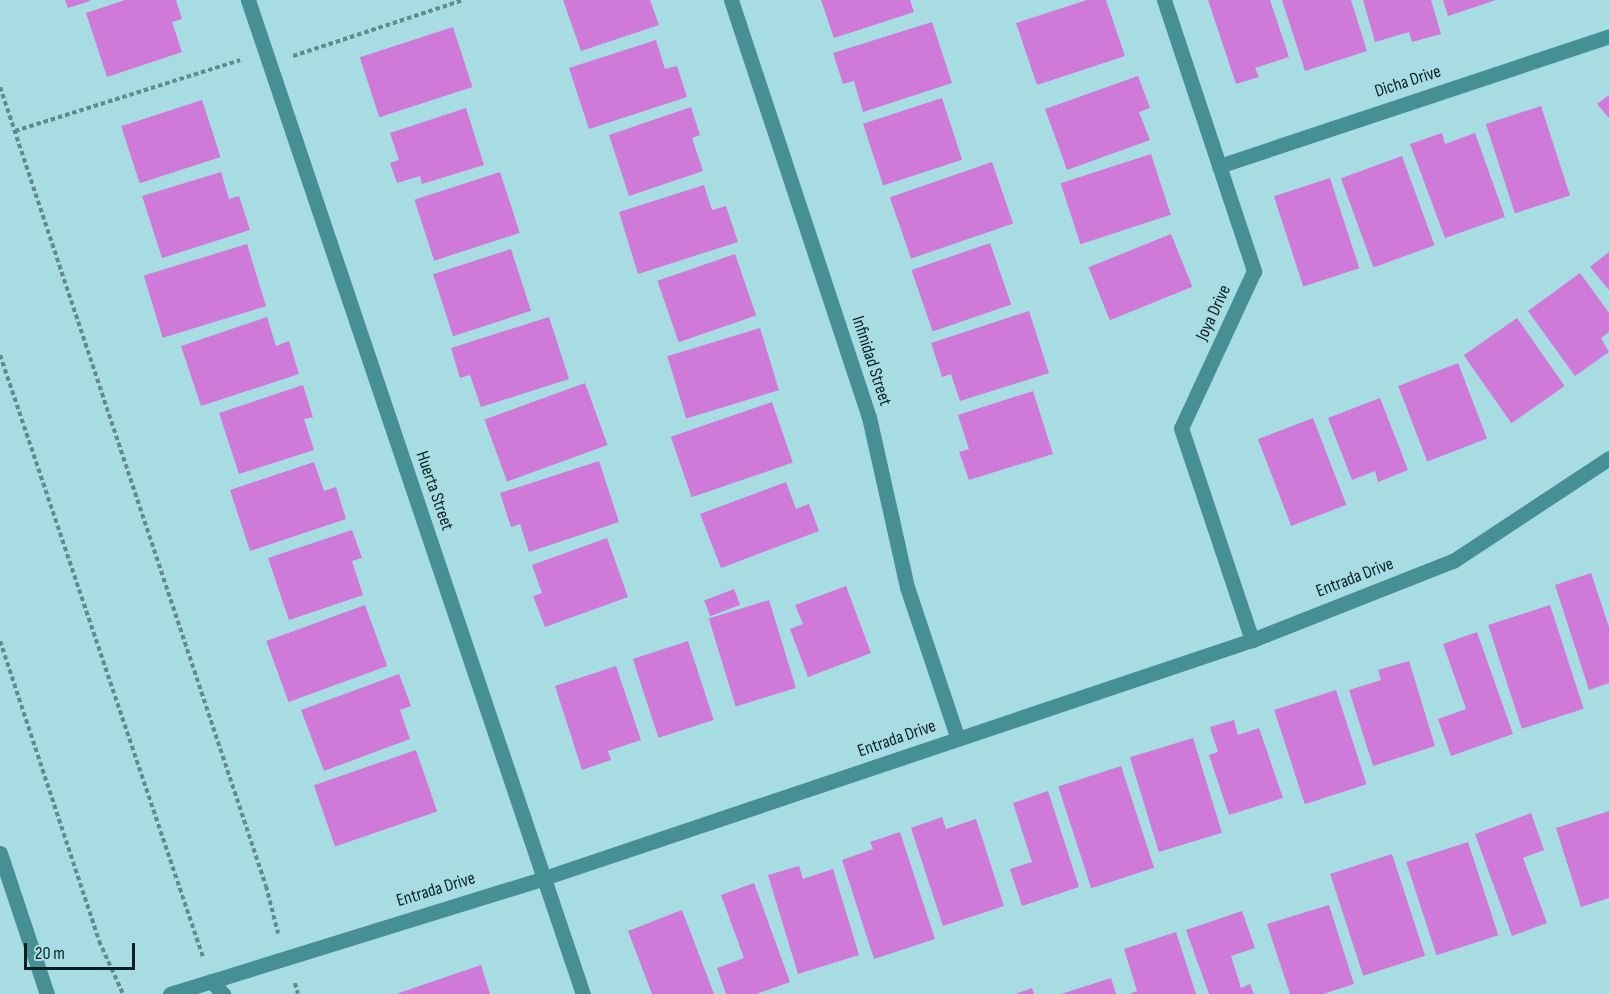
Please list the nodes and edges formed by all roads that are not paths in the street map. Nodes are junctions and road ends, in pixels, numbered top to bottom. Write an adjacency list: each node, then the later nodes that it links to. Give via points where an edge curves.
1 (248, 0): 10 (street, Huerta Street)
2 (732, 0): 8 (street, Infinidad Street, via 868,417 908,587)
3 (1164, 0): 5 (street, Joya Drive)
4 (1609, 36): 5 (street, Dicha Drive)
5 (1219, 166): 7 (street, Joya Drive, via 1254,271 1182,428)
6 (1609, 458): 7 (street, Entrada Drive, via 1453,561)
7 (1252, 640): 8 (street, Entrada Drive)
8 (958, 739): 10 (street, Entrada Drive)
9 (0, 853): 12 (street)
10 (544, 878): 11 (street, Entrada Drive, via 286,957); 15 (street, Huerta Street)
11 (210, 987): 13 (street, Entrada Drive); 14 (street)
12 (47, 994)
13 (170, 994)
14 (223, 994)
15 (583, 994)

